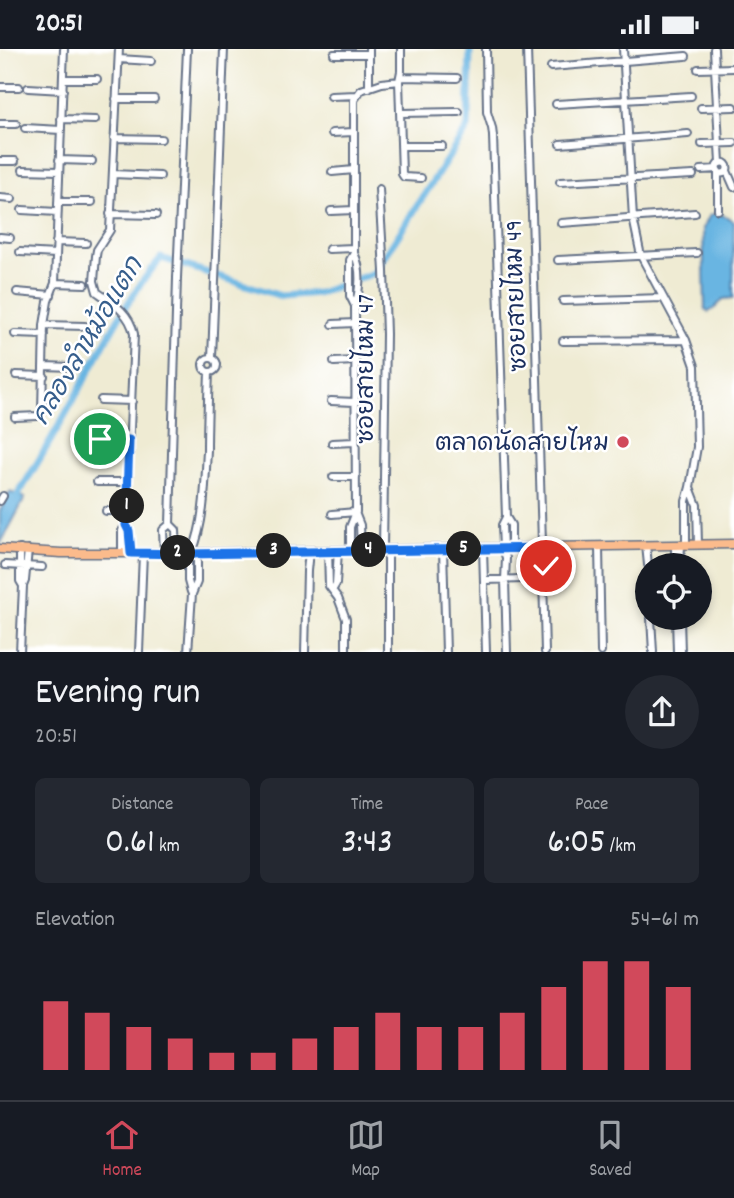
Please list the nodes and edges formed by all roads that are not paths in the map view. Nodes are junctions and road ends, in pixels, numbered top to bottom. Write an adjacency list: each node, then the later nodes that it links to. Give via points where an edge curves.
1 (64, 49): 21 (street)
2 (119, 49): 13 (street)
3 (187, 49): 143 (street)
4 (224, 49): 165 (street, via 212,358 204,363 209,372 206,471 202,519)
5 (401, 49): 23 (street)
6 (486, 49): 151 (street, via 506,517 502,526)
7 (527, 49): 148 (street, ซอยสายไหม 49)
8 (623, 49): 14 (street)
9 (714, 49): 19 (street)
10 (369, 52): 11 (street); 26 (street)
11 (334, 54)
12 (686, 56): 14 (street)
13 (118, 59): 15 (street); 32 (street)
14 (623, 60): 16 (street); 34 (street)
15 (151, 61)
16 (551, 67)
17 (734, 68): 19 (street)
18 (698, 69): 19 (street)
19 (715, 69): 36 (street)
20 (457, 78): 23 (street)
21 (63, 79): 22 (street); 28 (street)
22 (97, 79)
23 (400, 79): 26 (street); 40 (street)
24 (0, 87): 25 (street)
25 (19, 87)
26 (369, 87): 29 (street)
27 (28, 89): 28 (street)
28 (63, 90): 41 (street)
29 (357, 95): 30 (street); 47 (street)
30 (331, 96)
31 (691, 96): 34 (street)
32 (116, 99): 33 (street); 50 (street)
33 (154, 99)
34 (626, 100): 35 (street); 51 (street)
35 (556, 104)
36 (716, 107): 37 (street); 38 (street); 56 (street)
37 (734, 107)
38 (701, 108)
39 (459, 112): 40 (street)
40 (400, 113): 57 (street)
41 (61, 119): 42 (street); 46 (street)
42 (95, 120)
43 (0, 124): 44 (street)
44 (16, 124)
45 (25, 128): 46 (street)
46 (61, 129): 59 (street)
47 (354, 132): 48 (street); 65 (street)
48 (332, 133)
49 (688, 134): 51 (street)
50 (114, 138): 52 (street); 69 (street)
51 (628, 138): 54 (street); 73 (street)
52 (161, 139)
53 (734, 143): 56 (street)
54 (560, 144)
55 (702, 144): 56 (street)
56 (718, 144): 63 (street)
57 (401, 146): 58 (street); 72 (street, via 402,174)
58 (442, 146)
59 (60, 160): 62 (street); 67 (street)
60 (0, 161): 61 (street)
61 (15, 161)
62 (92, 161)
63 (718, 168): 66 (street); 75 (street, via 727,171); 83 (street)
64 (23, 170): 67 (street)
65 (354, 170): 68 (street); 82 (street)
66 (701, 170)
67 (59, 171): 79 (street)
68 (332, 171)
69 (113, 174): 71 (street); 87 (street)
70 (693, 175): 73 (street)
71 (160, 176)
72 (421, 178)
73 (630, 178): 74 (street); 89 (street)
74 (560, 182)
75 (734, 187)
76 (379, 189): 159 (street, ซอยสายไหม 47, via 386,334)
77 (0, 198): 78 (street)
78 (12, 199)
79 (58, 202): 80 (street); 85 (street)
80 (92, 202)
81 (22, 210): 85 (street)
82 (354, 210): 84 (street); 96 (street)
83 (718, 210)
84 (331, 211)
85 (57, 212): 93 (street)
86 (695, 213): 89 (street)
87 (110, 214): 88 (street); 124 (street, via 109,233 97,250 94,281 97,292 116,305 132,325)
88 (156, 215)
89 (633, 218): 90 (street); 100 (street)
90 (561, 223)
91 (0, 237): 92 (street)
92 (10, 238)
93 (56, 242): 94 (street); 99 (street)
94 (86, 243)
95 (329, 249): 96 (street)
96 (354, 251): 106 (street); 106 (street, via 359,267)
97 (20, 252): 99 (street)
98 (697, 253): 100 (street)
99 (56, 254): 102 (street)
100 (641, 256): 101 (street); 107 (street)
101 (558, 260)
102 (55, 283): 103 (street); 105 (street)
103 (85, 284)
104 (17, 292): 105 (street)
105 (51, 295): 111 (street)
106 (354, 296): 109 (street)
107 (663, 299): 108 (street); 115 (street)
108 (562, 302)
109 (355, 323): 110 (street); 117 (street)
110 (333, 324)
111 (44, 325): 112 (street); 114 (street)
112 (85, 326)
113 (15, 334): 114 (street)
114 (44, 335): 119 (street)
115 (686, 340): 116 (street); 136 (street, via 695,366 697,447)
116 (562, 341)
117 (355, 361): 118 (street); 126 (street)
118 (334, 362)
119 (44, 366): 120 (street); 122 (street)
120 (72, 367)
121 (16, 375): 122 (street)
122 (44, 376): 127 (street, via 41,414)
123 (101, 400): 124 (street)
124 (132, 401): 129 (street)
125 (331, 401): 126 (street)
126 (355, 402): 130 (street)
127 (15, 417)
128 (100, 439): 129 (street)
129 (129, 440): 135 (street)
130 (355, 442): 131 (street); 133 (street)
131 (332, 443)
132 (333, 477): 133 (street)
133 (356, 477): 139 (street)
134 (97, 482): 135 (street)
135 (128, 482): 138 (street)
136 (690, 487): 141 (street); 142 (street)
137 (106, 511): 138 (street)
138 (127, 511): 161 (street, via 122,531)
139 (356, 513): 140 (street); 157 (street, via 350,527); 158 (street)
140 (332, 514)
141 (696, 514): 142 (street); 144 (street)
142 (685, 515): 147 (street)
143 (170, 524): 163 (street, via 163,530); 164 (street, via 176,530)
144 (698, 544): 145 (main road); 147 (main road)
145 (734, 544)
146 (646, 545): 147 (main road); 149 (main road); 166 (street)
147 (681, 545): 167 (street)
148 (542, 546): 149 (main road); 151 (main road); 186 (street, ซอยสายไหม 49, via 538,567 543,576)
149 (600, 547): 187 (street)
150 (483, 548): 151 (main road); 153 (main road); 184 (street)
151 (508, 548): 173 (street)
152 (1, 549): 154 (main road)
153 (443, 549): 159 (main road); 183 (street)
154 (24, 550): 161 (main road); 169 (street)
155 (328, 550): 156 (main road); 160 (main road); 174 (street, via 329,586)
156 (338, 550): 157 (main road); 174 (street)
157 (350, 550): 158 (main road)
158 (361, 550): 159 (main road)
159 (385, 550): 182 (street, ซอยสายไหม 47)
160 (309, 551): 165 (main road); 180 (street)
161 (127, 553): 162 (main road)
162 (143, 553): 163 (main road); 178 (street)
163 (164, 553): 164 (main road)
164 (177, 553): 165 (main road)
165 (192, 553): 179 (street)
166 (647, 553)
167 (680, 553)
168 (5, 565): 169 (street)
169 (23, 566): 170 (street); 177 (street)
170 (41, 567)
171 (522, 579): 173 (street)
172 (487, 580): 173 (street)
173 (505, 580): 185 (street)
174 (333, 589): 181 (street, via 345,619)
175 (652, 630): 188 (street)
176 (678, 630): 189 (street)
177 (20, 652)
178 (139, 652)
179 (188, 652)
180 (305, 652)
181 (346, 652)
182 (388, 652)
183 (446, 652)
184 (486, 652)
185 (507, 652)
186 (545, 652)
187 (601, 652)
188 (653, 652)
189 (679, 652)

